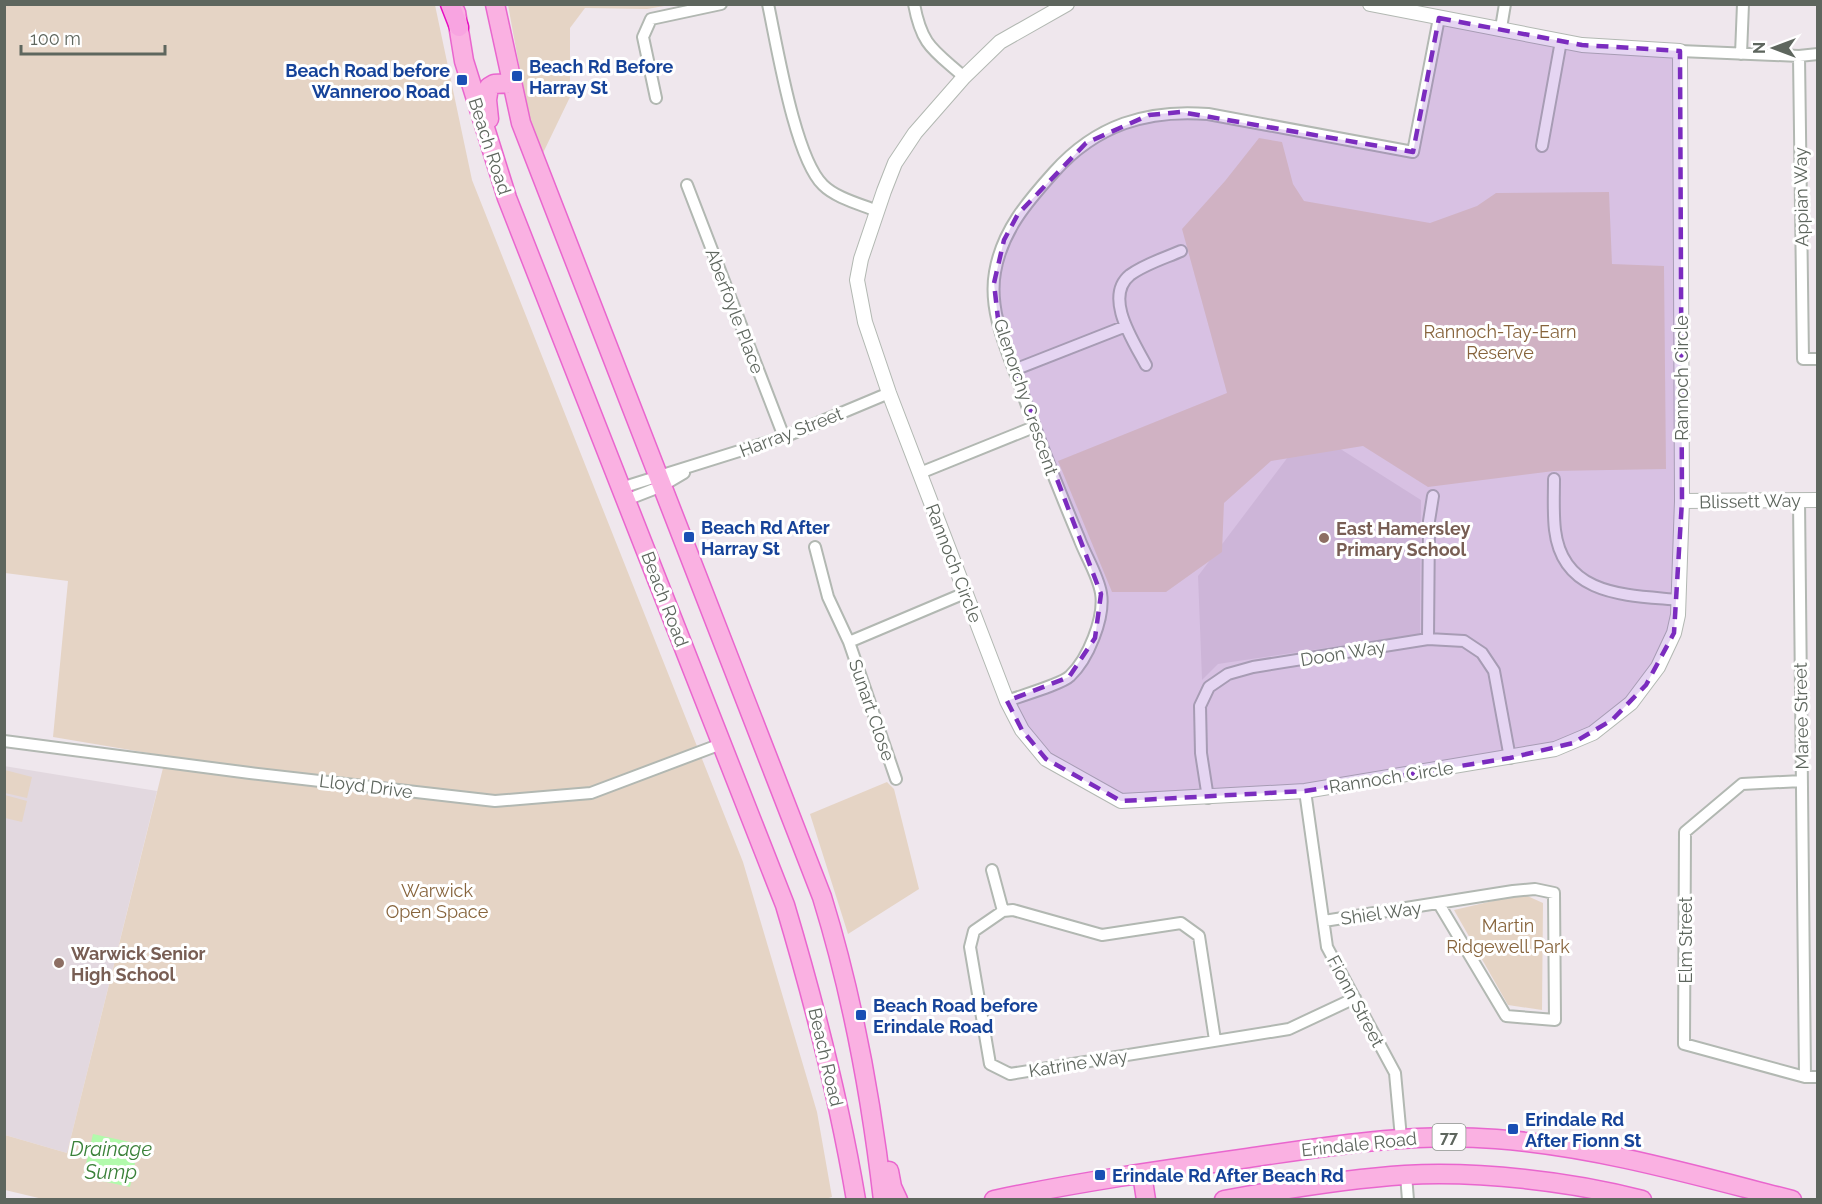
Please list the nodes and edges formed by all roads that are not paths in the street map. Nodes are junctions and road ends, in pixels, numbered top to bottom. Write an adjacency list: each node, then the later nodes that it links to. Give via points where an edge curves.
1 (450, 4): 12 (highway)
2 (455, 4): 12 (main road, Beach Road)
3 (495, 4): 20 (main road, Beach Road)
4 (722, 4): 21 (street, via 651,19 643,37)
5 (768, 4): 25 (street, via 790,105 812,168 830,191)
6 (914, 4): 19 (street, via 924,40)
7 (1370, 4): 11 (street)
8 (1505, 4): 13 (street)
9 (1743, 4): 16 (street)
10 (1066, 5): 19 (street, Rannoch Circle, via 1000,42)
11 (1439, 18): 13 (street); 30 (street, Glenorchy Crescent, via 1413,152 1181,112 1149,115 1086,142 1028,201 1004,240 995,270 994,298 999,328)
12 (459, 27): 23 (main road, Beach Road, via 464,61)
13 (1501, 28): 14 (street)
14 (1561, 41): 15 (street); 22 (street)
15 (1680, 51): 16 (street); 41 (street, Rannoch Circle)
16 (1741, 54): 18 (street)
17 (1818, 54): 18 (street)
18 (1799, 56): 28 (street, Appian Way, via 1803,359)
19 (964, 77): 25 (street, Rannoch Circle, via 905,147)
20 (512, 83): 23 (main road, via 494,84 487,93); 36 (main road, Beach Road, via 521,123)
21 (656, 98)
22 (1542, 146)
23 (494, 162): 37 (main road, Beach Road)
24 (687, 185): 33 (street, Aberfoyle Place)
25 (877, 211): 31 (street, Rannoch Circle, via 857,280 865,322)
26 (1181, 251): 27 (street, via 1128,277 1118,301)
27 (1126, 326): 29 (street); 30 (street)
28 (1818, 359)
29 (1146, 365)
30 (1014, 370): 32 (street, Glenorchy Crescent)
31 (889, 393): 33 (street, Harray Street); 34 (street, Rannoch Circle)
32 (1034, 427): 34 (street); 47 (street, Glenorchy Crescent, via 1101,594 1095,638 1070,677)
33 (784, 437): 36 (street, Harray Street)
34 (920, 473): 43 (street, Rannoch Circle)
35 (1554, 479): 44 (street, via 1558,542 1573,572 1612,593)
36 (660, 481): 37 (street, Harray Street); 63 (main road, Beach Road, via 822,897 857,1026)
37 (624, 494): 49 (main road, Beach Road)
38 (1433, 496): 45 (street, via 1429,521)
39 (1799, 500): 40 (street, Blissett Way); 41 (street, Blissett Way); 52 (street, Maree Street)
40 (1818, 500)
41 (1682, 501): 44 (street, Rannoch Circle)
42 (815, 547): 46 (street, Sunart Close, via 828,597)
43 (964, 593): 46 (street, Sunart Close); 47 (street, Rannoch Circle)
44 (1679, 600): 50 (street, Rannoch Circle, via 1674,633 1666,652 1631,703 1612,720 1573,743)
45 (1428, 639): 50 (street, Doon Way, via 1464,641 1489,662); 54 (street, Doon Way, via 1246,669 1219,679 1205,692 1198,714)
46 (849, 642): 51 (street, Sunart Close)
47 (1007, 701): 54 (street, Rannoch Circle, via 1022,730 1046,759 1121,801)
48 (4, 741): 49 (street, Lloyd Drive, via 495,801 591,793)
49 (721, 744): 67 (main road, Beach Road, via 785,905 803,964 841,1119)
50 (1510, 758): 53 (street, Rannoch Circle)
51 (896, 779)
52 (1802, 781): 61 (street, Maree Street); 61 (street, Elm Street, via 1742,784 1685,832 1684,1044)
53 (1305, 791): 54 (street, Rannoch Circle); 58 (street, Fionn Street)
54 (1208, 798)
55 (992, 870): 57 (street)
56 (1439, 904): 56 (street, Shiel Way, via 1506,1016 1555,1020 1554,893 1535,889 1513,891); 58 (street, Shiel Way)
57 (1003, 912): 60 (street, via 1012,910 1102,935 1181,923 1199,936); 60 (street, Katrine Way, via 974,931 970,947 990,1064 1010,1074)
58 (1324, 921): 59 (street, Fionn Street, via 1327,947)
59 (1355, 998): 60 (street, Katrine Way, via 1289,1029); 64 (street, Fionn Street, via 1395,1073)
60 (1215, 1040)
61 (1805, 1077): 62 (street, Elm Street)
62 (1818, 1077)
63 (873, 1115): 68 (main road, Beach Road); 69 (main road)
64 (1401, 1138): 65 (main road, Erindale Road / 77, via 1348,1142); 75 (main road, Erindale Road / 77, via 1493,1138 1585,1149)
65 (1142, 1174): 70 (main road, Erindale Road / 77); 71 (main road)
66 (1406, 1175): 72 (main road, Erindale Road / 77, via 1311,1185); 73 (street); 74 (main road, Erindale Road / 77, via 1536,1181)
67 (855, 1199)
68 (883, 1200)
69 (898, 1200)
70 (994, 1200)
71 (1146, 1200)
72 (1224, 1200)
73 (1408, 1200)
74 (1642, 1200)
75 (1792, 1200)

